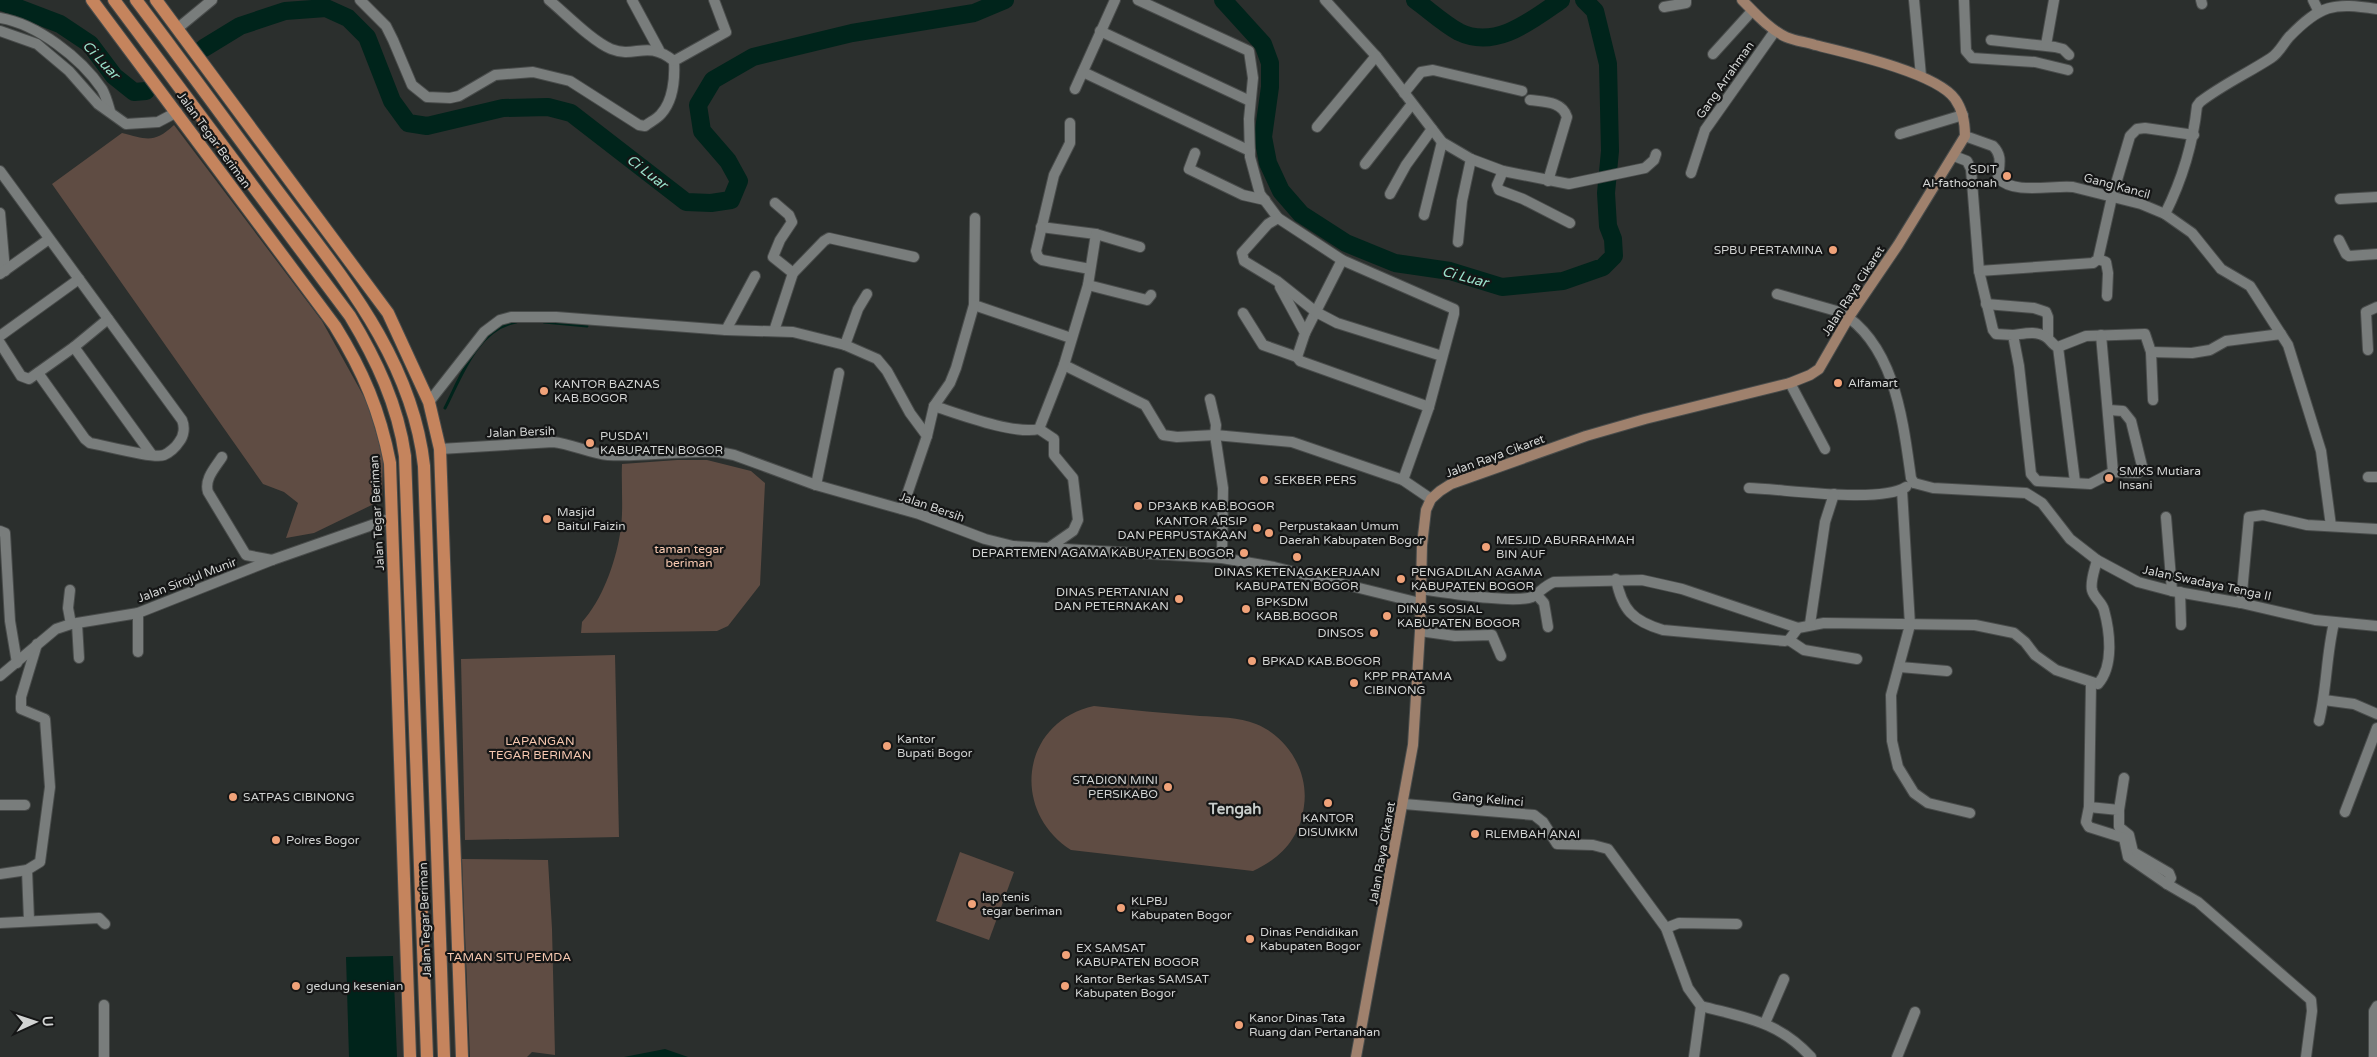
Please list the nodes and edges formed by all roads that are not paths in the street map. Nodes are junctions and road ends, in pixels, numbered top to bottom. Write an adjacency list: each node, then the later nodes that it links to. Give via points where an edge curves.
1 (92, 0): 46 (main road, Jalan Tegar Beriman)
2 (114, 0): 47 (main road, Jalan Tegar Beriman)
3 (136, 0): 43 (main road, Jalan Tegar Beriman)
4 (156, 0): 24 (main road)
5 (212, 0): 24 (street)
6 (360, 0): 34 (street, via 386,26 412,85 427,97 459,96 496,75 533,72 570,81 645,126 661,115 669,103)
7 (550, 0): 30 (street, via 611,49 627,52)
8 (632, 0): 30 (street)
9 (714, 0): 34 (street, via 726,32)
10 (1115, 0): 26 (street)
11 (1138, 0): 42 (street, via 1249,51 1253,78)
12 (1325, 0): 33 (street)
13 (1686, 0): 19 (street, via 1686,3)
14 (1742, 0): 21 (main road)
15 (1914, 0): 37 (street)
16 (1964, 0): 35 (street, via 1965,46 1969,56 2035,62)
17 (2054, 0): 29 (street)
18 (2313, 0): 22 (street)
19 (1664, 7)
20 (2377, 9): 22 (street, via 2344,4)
21 (1752, 11): 27 (main road); 31 (street)
22 (2319, 12): 53 (street, via 2298,27 2272,57 2200,102)
23 (0, 18): 45 (street, via 42,33 77,60 102,90)
24 (178, 28): 80 (main road)
25 (0, 31): 45 (street, via 37,44 69,70 98,104)
26 (1100, 31): 36 (street); 42 (street)
27 (1775, 31): 37 (main road, via 1787,38); 64 (street, Gang Arrahman, via 1705,130)
28 (1991, 40): 29 (street)
29 (2046, 45): 32 (street, via 2063,49)
30 (659, 50): 34 (street)
31 (1713, 54)
32 (2069, 55)
33 (1376, 56): 40 (street); 50 (street)
34 (674, 61)
35 (2068, 70)
36 (1083, 72): 38 (street); 56 (street)
37 (1921, 76): 48 (main road, via 1948,92)
38 (1075, 89)
39 (1522, 91): 40 (street, via 1433,70 1422,72)
40 (1404, 93): 44 (street)
41 (1530, 100): 65 (street, via 1556,104 1567,117)
42 (1250, 101): 56 (street)
43 (214, 104): 47 (main road); 79 (main road, Jalan Tegar Beriman)
44 (1412, 104): 51 (street); 61 (street)
45 (110, 111): 46 (street, via 126,124 158,122)
46 (177, 112): 91 (main road, Jalan Tegar Beriman)
47 (198, 115): 90 (main road, Jalan Tegar Beriman)
48 (1963, 115): 52 (street); 54 (main road)
49 (1070, 124): 78 (street, via 1070,143 1054,175)
50 (1317, 127)
51 (1432, 129): 55 (street); 66 (street)
52 (1900, 134)
53 (2194, 135): 67 (street, via 2145,128 2134,132 2126,146); 73 (street)
54 (1965, 136): 59 (main road, Jalan Raya Cikaret); 67 (street, Gang Kancil, via 1997,150 2000,159 1998,178 2006,184 2031,189 2073,187)
55 (1442, 142): 60 (street); 74 (street)
56 (1250, 151): 70 (street, via 1260,194)
57 (1195, 153): 70 (street, via 1189,169 1244,195)
58 (1656, 154): 65 (street, via 1645,168 1619,175 1569,184)
59 (1954, 156): 93 (street, via 1967,161 1971,169); 109 (main road, Jalan Raya Cikaret)
60 (1471, 159): 63 (street); 84 (street, via 1462,200)
61 (1365, 164)
62 (0, 171): 82 (street)
63 (1503, 171): 65 (street); 77 (street, via 1497,185 1499,190)
64 (1691, 173)
65 (1548, 181)
66 (1390, 194)
67 (2112, 197): 73 (street, Gang Kancil); 88 (street)
68 (2377, 197): 69 (street)
69 (2340, 199)
70 (1265, 200): 76 (street)
71 (776, 203): 95 (street, via 792,222 773,257)
72 (0, 213): 94 (street)
73 (2165, 214): 114 (street, Gang Kancil, via 2192,233 2221,269 2232,278 2247,283)
74 (1424, 215)
75 (975, 218): 105 (street)
76 (1278, 218): 89 (street); 98 (street, via 1268,224 1245,249 1242,257)
77 (1570, 223)
78 (1041, 227): 81 (street); 92 (street, via 1036,251 1038,257)
79 (305, 228): 80 (main road); 221 (main road, Jalan Tegar Beriman, via 354,293 381,336 405,388 422,445)
80 (329, 233): 134 (main road, via 388,313)
81 (1096, 234): 85 (street); 92 (street)
82 (49, 239): 94 (street); 97 (street)
83 (2339, 240): 86 (street, via 2349,256)
84 (1458, 242)
85 (1140, 247)
86 (2377, 254)
87 (914, 257): 95 (street, via 829,238)
88 (2098, 259): 93 (street, via 2087,264); 103 (street, via 2106,262)
89 (1342, 260): 107 (street); 126 (street, via 1454,309)
90 (309, 262): 91 (main road); 212 (main road, Jalan Tegar Beriman, via 350,316 364,341 390,394 402,432)
91 (289, 265): 156 (main road, Jalan Tegar Beriman, via 335,326 372,395 390,463)
92 (1090, 269): 99 (street)
93 (1979, 271): 104 (street)
94 (2, 272)
95 (793, 273): 112 (street)
96 (755, 276): 111 (street)
97 (79, 279): 110 (street); 117 (street)
98 (1277, 282): 107 (street); 113 (street)
99 (1088, 285): 102 (street, via 1145,300); 119 (street)
100 (867, 294): 121 (street)
101 (1776, 294): 109 (street, via 1832,309)
102 (1151, 295)
103 (2107, 296)
104 (1986, 304): 115 (street, via 1996,334); 118 (street, via 2046,312)
105 (974, 305): 119 (street); 135 (street, via 956,368)
106 (2377, 307): 124 (street, via 2366,312)
107 (1316, 312): 113 (street); 126 (street, via 1337,323)
108 (1244, 313): 127 (street, via 1263,345)
109 (1849, 317): 131 (main road, Jalan Raya Cikaret, via 1819,369); 148 (street, via 1873,342 1888,373 1901,411)
110 (108, 319): 123 (street); 143 (street, via 184,426 177,446 163,456)
111 (726, 330): 112 (street); 134 (street, via 556,317 510,317 484,332)
112 (774, 331): 121 (street, via 813,335)
113 (1305, 333): 127 (street)
114 (2281, 334): 125 (street, via 2226,341 2210,350 2192,353); 157 (street, Gang Kancil, via 2288,345 2319,442)
115 (2013, 335): 118 (street, via 2036,333); 147 (street, via 2031,474 2037,481)
116 (2101, 335): 122 (street, via 2081,337); 125 (street, via 2142,333 2148,339); 137 (street)
117 (0, 336)
118 (2048, 337): 122 (street)
119 (1071, 338): 128 (street)
120 (0, 344): 129 (street, via 21,376 29,379)
121 (845, 345): 140 (street, via 877,359 887,371)
122 (2058, 347): 147 (street)
123 (74, 348): 129 (street); 143 (street)
124 (2368, 350)
125 (2151, 352): 133 (street)
126 (1442, 356): 136 (street)
127 (1297, 357): 136 (street, via 1300,361)
128 (1064, 365): 138 (street); 139 (street, via 1145,405 1163,435)
129 (38, 373): 143 (street, via 90,443)
130 (839, 373): 149 (street)
131 (1790, 383): 142 (street); 153 (main road, Jalan Raya Cikaret, via 1645,418 1586,436 1451,484)
132 (1210, 399): 139 (street)
133 (2153, 400)
134 (429, 402): 141 (main road)
135 (934, 406): 138 (street, via 980,421 1028,431); 140 (street)
136 (1429, 406): 146 (street)
137 (2109, 410): 145 (street); 145 (street, via 2124,410 2131,421 2142,466 2138,473)
138 (1039, 429): 160 (street, via 1054,439 1054,455 1073,478 1078,520 1073,531)
139 (1215, 434): 146 (street, via 1292,442); 161 (street, via 1224,501)
140 (925, 441): 154 (street)
141 (440, 449): 149 (street, Jalan Bersih, via 552,442 608,455 720,452); 226 (main road)
142 (1825, 449)
143 (152, 455)
144 (222, 457): 162 (street, via 208,478 208,492 246,555)
145 (2113, 472): 147 (street, via 2090,484)
146 (1403, 480): 153 (street)
147 (2074, 482)
148 (1914, 483): 151 (street); 163 (street, Jalan Swadaya Tenga II, via 1933,488 2026,492 2042,503 2070,539)
149 (816, 485): 154 (street, Jalan Bersih)
150 (1749, 488): 152 (street)
151 (1902, 490): 152 (street); 175 (street)
152 (1834, 494): 174 (street, via 1825,522)
153 (1432, 499): 165 (main road, Jalan Raya Cikaret, via 1426,510)
154 (902, 509): 160 (street, Jalan Bersih, via 1013,546)
155 (2166, 517): 167 (street)
156 (392, 518): 162 (street, Jalan Sirojul Munir); 213 (main road, Jalan Tegar Beriman)
157 (2331, 526): 158 (street); 170 (street, via 2307,525 2263,515 2249,517)
158 (2377, 529)
159 (0, 531): 187 (street, via 5,533 7,585)
160 (1050, 547): 161 (street, Jalan Bersih)
161 (1222, 558): 169 (street, Jalan Bersih, via 1274,567)
162 (272, 560): 171 (street, Jalan Sirojul Munir)
163 (2097, 560): 167 (street, Jalan Swadaya Tenga II, via 2138,582); 191 (street, via 2093,594 2104,608 2110,648 2105,676 2098,684)
164 (1616, 579): 168 (street, via 1554,582 1543,586); 179 (street, via 1642,580 1682,589); 181 (street, via 1619,597 1630,614 1644,624 1663,630)
165 (1420, 589): 168 (street, via 1494,598 1524,599); 169 (main road, Jalan Raya Cikaret)
166 (70, 590): 173 (street, via 68,608)
167 (2176, 592): 170 (street, Jalan Swadaya Tenga II); 176 (street)
168 (1536, 594): 178 (street, via 1544,603)
169 (1420, 603): 180 (main road, Jalan Raya Cikaret)
170 (2241, 603): 172 (street, Jalan Swadaya Tenga II)
171 (138, 613): 173 (street, Jalan Sirojul Munir); 183 (street)
172 (2334, 623): 177 (street, Jalan Swadaya Tenga II); 192 (street, via 2326,665)
173 (74, 624): 182 (street, Jalan Sirojul Munir, via 56,629); 185 (street)
174 (1810, 624): 175 (street); 179 (street)
175 (1910, 625): 188 (street); 191 (street, via 1975,626 2014,633 2035,655 2056,670)
176 (2181, 625)
177 (2377, 626)
178 (1548, 627)
179 (1798, 628): 181 (street)
180 (1420, 630): 184 (street, via 1455,636 1492,635); 197 (main road, Jalan Raya Cikaret, via 1413,745)
181 (1789, 640): 186 (street, via 1804,650)
182 (37, 644): 187 (street, Jalan Sirojul Munir); 204 (street, via 21,697 21,709 45,719 50,787 40,862)
183 (138, 652)
184 (1501, 656)
185 (79, 658)
186 (1857, 659)
187 (17, 663): 190 (street, Jalan Sirojul Munir)
188 (1900, 667): 189 (street); 203 (street, via 1891,695 1892,742 1898,766 1914,793 1928,803)
189 (1946, 671)
190 (0, 676)
191 (2091, 683): 200 (street)
192 (2324, 700): 193 (street, via 2354,704); 194 (street)
193 (2377, 714)
194 (2319, 721)
195 (2377, 728): 202 (street)
196 (2124, 778): 201 (street)
197 (1404, 804): 211 (street, Gang Kelinci, via 1534,815 1543,822 1557,844 1593,845 1608,849); 227 (main road, Jalan Raya Cikaret)
198 (0, 805): 199 (street)
199 (25, 805)
200 (2089, 807): 201 (street); 206 (street, via 2086,822 2089,827 2124,838 2128,857)
201 (2119, 810): 206 (street, via 2120,827 2129,835 2133,852 2169,873 2171,878)
202 (2344, 812)
203 (1970, 813)
204 (27, 870): 205 (street); 207 (street)
205 (0, 874)
206 (2167, 884): 231 (street, via 2198,902 2311,1000)
207 (29, 920): 208 (street); 209 (street, via 99,918)
208 (0, 923)
209 (105, 924)
210 (1737, 924): 211 (street, via 1679,923)
211 (1666, 928): 216 (street, Gang Kelinci, via 1688,988)
212 (423, 942): 213 (main road); 220 (main road, Jalan Tegar Beriman)
213 (406, 943): 223 (main road, Jalan Tegar Beriman)
214 (1784, 979): 219 (street)
215 (104, 1005): 222 (street)
216 (1701, 1006): 219 (street); 228 (street)
217 (2377, 1006): 232 (street, via 2374,1011)
218 (1915, 1012): 230 (street)
219 (1765, 1022): 229 (street, via 1796,1042)
220 (426, 1037): 221 (main road); 224 (main road, Jalan Tegar Beriman)
221 (443, 1037): 225 (main road, Jalan Tegar Beriman)
222 (104, 1057)
223 (410, 1057)
224 (427, 1057)
225 (444, 1057)
226 (462, 1057)
227 (1356, 1057)
228 (1694, 1057)
229 (1811, 1057)
230 (1897, 1057)
231 (2306, 1057)
232 (2374, 1057)

